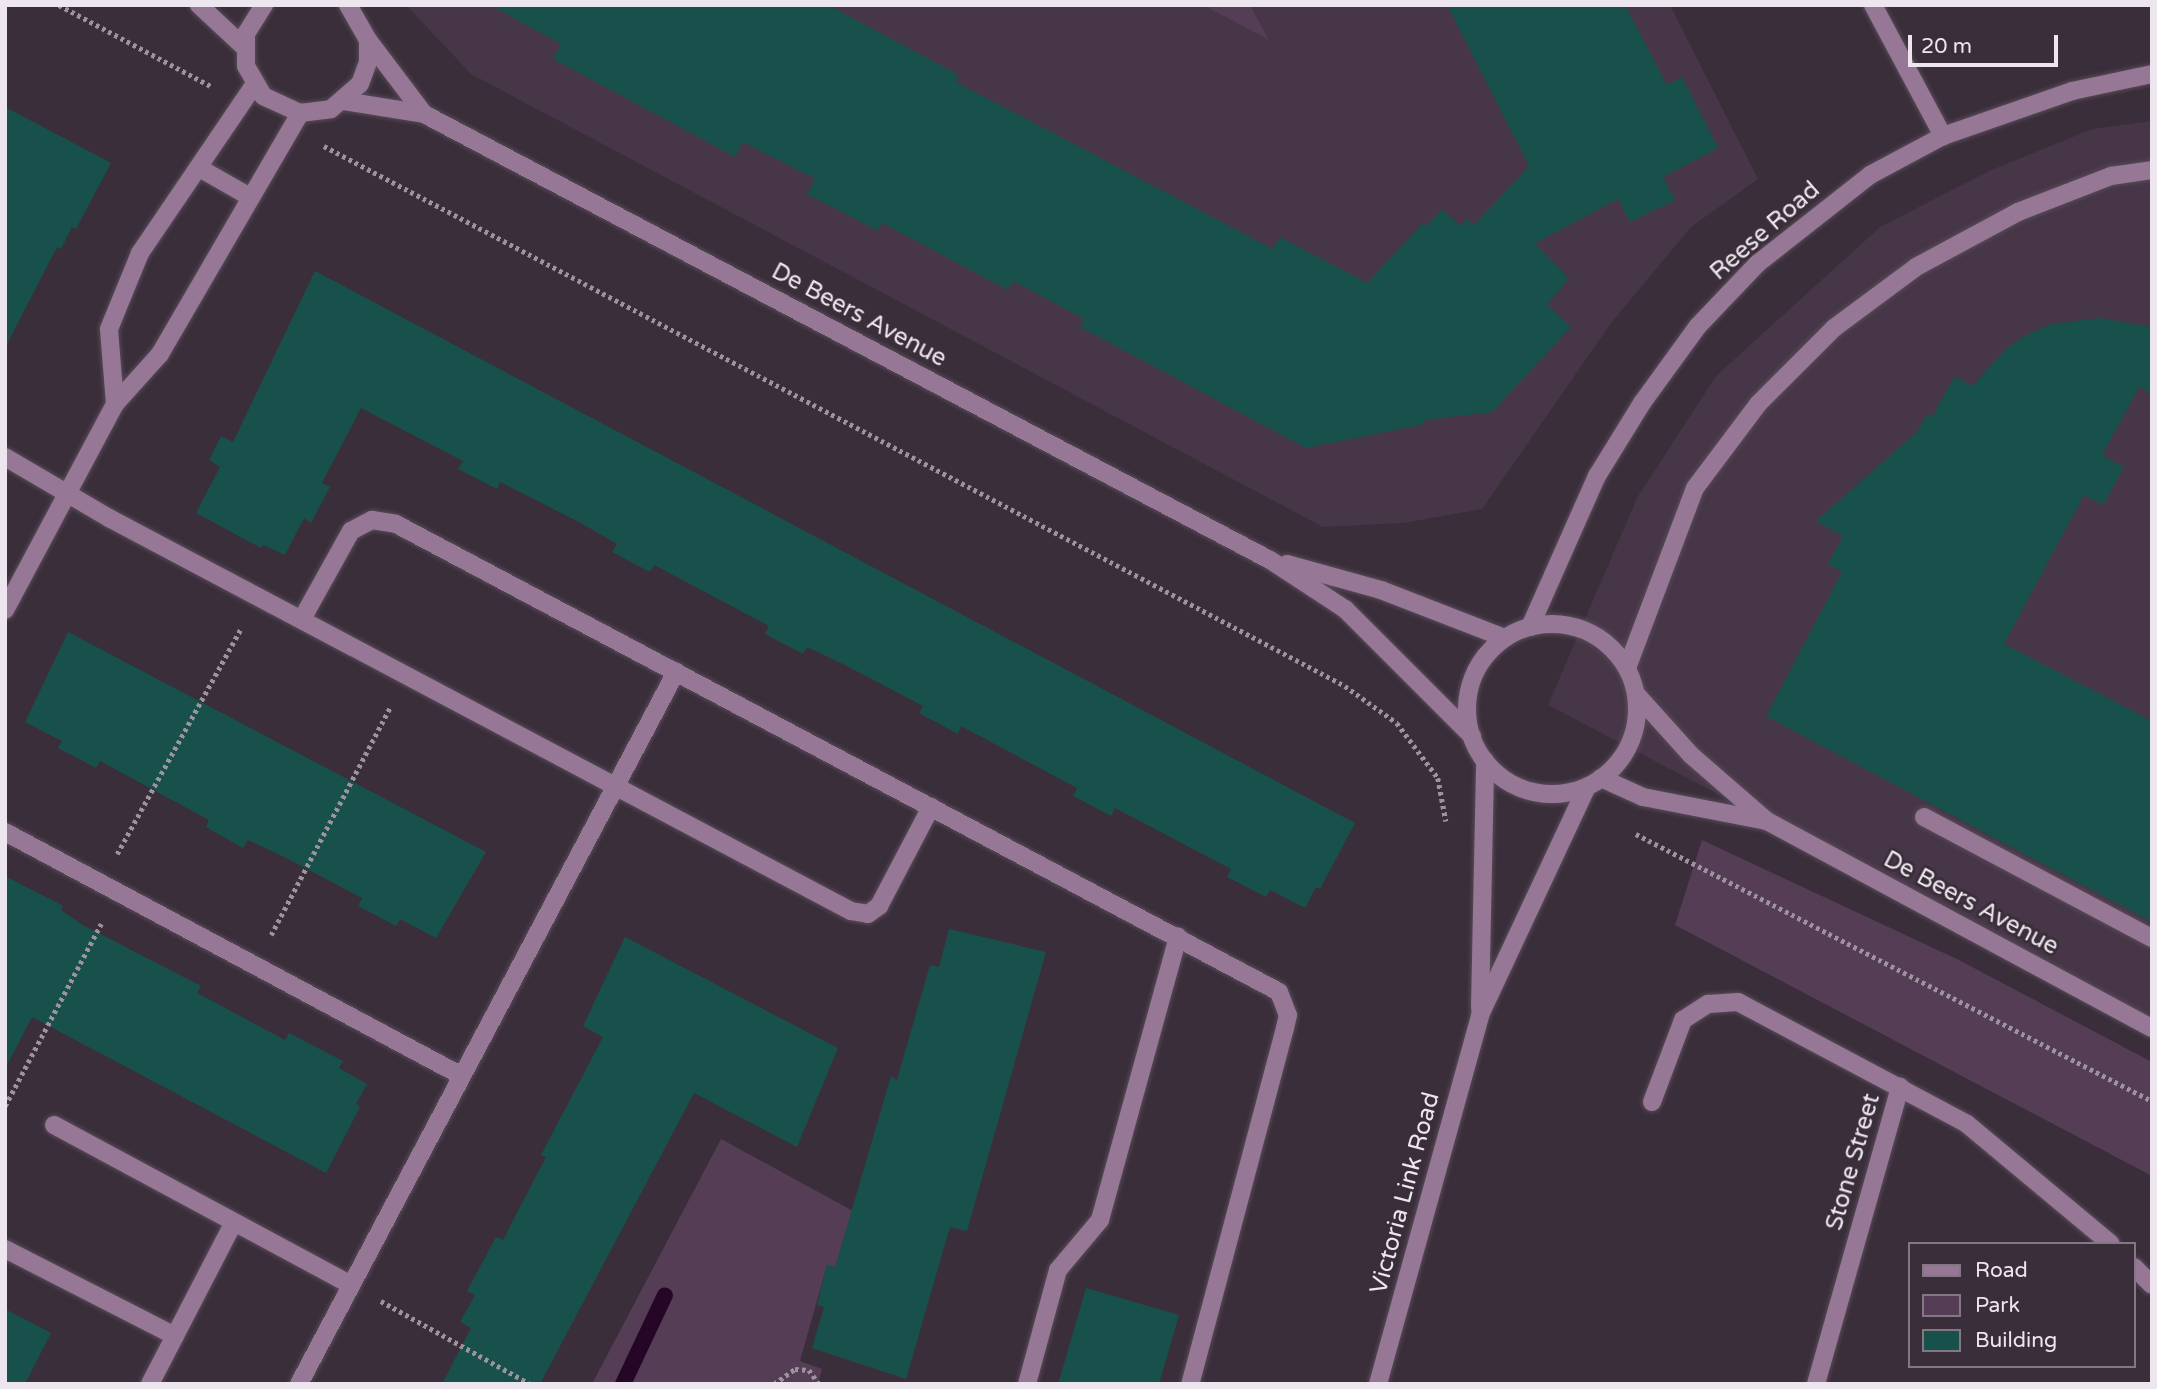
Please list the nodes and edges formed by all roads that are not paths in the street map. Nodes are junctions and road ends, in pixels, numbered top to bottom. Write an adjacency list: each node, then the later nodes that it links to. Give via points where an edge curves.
1 (200, 5): 6 (street)
2 (264, 5): 6 (street, via 252,20)
3 (1873, 5): 12 (street)
4 (350, 6): 5 (street, De Beers Avenue)
5 (368, 40): 9 (street, via 368,62 360,84); 10 (street, De Beers Avenue)
6 (244, 47): 8 (street)
7 (2152, 74): 12 (street, Reese Road, via 2072,91)
8 (254, 85): 11 (street); 13 (street)
9 (344, 101): 10 (street, De Beers Avenue); 11 (street)
10 (424, 114): 19 (street, De Beers Avenue)
11 (295, 121): 15 (street)
12 (1943, 136): 22 (street, Reese Road, via 1870,175 1757,264 1698,326 1597,476)
13 (201, 169): 15 (street); 16 (street, via 140,253 109,329)
14 (2152, 170): 24 (street, via 2110,176 2018,212 1916,267 1834,328 1758,404 1695,488)
15 (250, 197): 16 (street, via 160,354)
16 (115, 404): 18 (street)
17 (5, 457): 18 (street)
18 (66, 493): 20 (street); 21 (street)
19 (1270, 560): 23 (street, De Beers Avenue, via 1381,590); 27 (street, De Beers Avenue, via 1345,609)
20 (5, 610)
21 (302, 619): 25 (street, via 351,531 372,520 384,520); 30 (street)
22 (1530, 627): 23 (street); 24 (street, via 1558,624 1586,630 1609,646)
23 (1505, 638): 27 (street, via 1484,657 1472,681 1467,709)
24 (1628, 668): 26 (street)
25 (676, 672): 30 (street); 31 (street)
26 (1637, 695): 29 (street, via 1637,723 1628,750); 33 (street, De Beers Avenue, via 1692,755)
27 (1472, 736): 28 (street)
28 (1485, 761): 29 (street, via 1505,780 1531,791 1559,794); 37 (street, Victoria Link Road)
29 (1594, 783): 33 (street, De Beers Avenue); 37 (street, Victoria Link Road, via 1579,804)
30 (616, 785): 31 (street, via 859,914 879,906); 39 (street)
31 (931, 807): 35 (street)
32 (1924, 817): 36 (street)
33 (1767, 821): 38 (street, De Beers Avenue)
34 (5, 832): 39 (street)
35 (1178, 937): 52 (street, via 1100,1220 1059,1270); 53 (street, via 1279,992 1288,1015)
36 (2152, 938)
37 (1480, 1015): 54 (street, Victoria Link Road)
38 (2152, 1028)
39 (462, 1076): 47 (street)
40 (1900, 1087): 41 (street, via 1753,1007 1723,1001 1708,1004 1684,1020); 44 (street, Stone Street, via 1967,1124); 55 (street, Stone Street)
41 (1651, 1102)
42 (54, 1125): 43 (street)
43 (234, 1222): 47 (street); 49 (street)
44 (2109, 1242)
45 (5, 1249): 49 (street)
46 (2136, 1269): 48 (street)
47 (351, 1285): 51 (street)
48 (2152, 1285)
49 (175, 1336): 50 (street)
50 (150, 1384)
51 (299, 1384)
52 (1027, 1384)
53 (1190, 1384)
54 (1378, 1384)
55 (1816, 1384)

